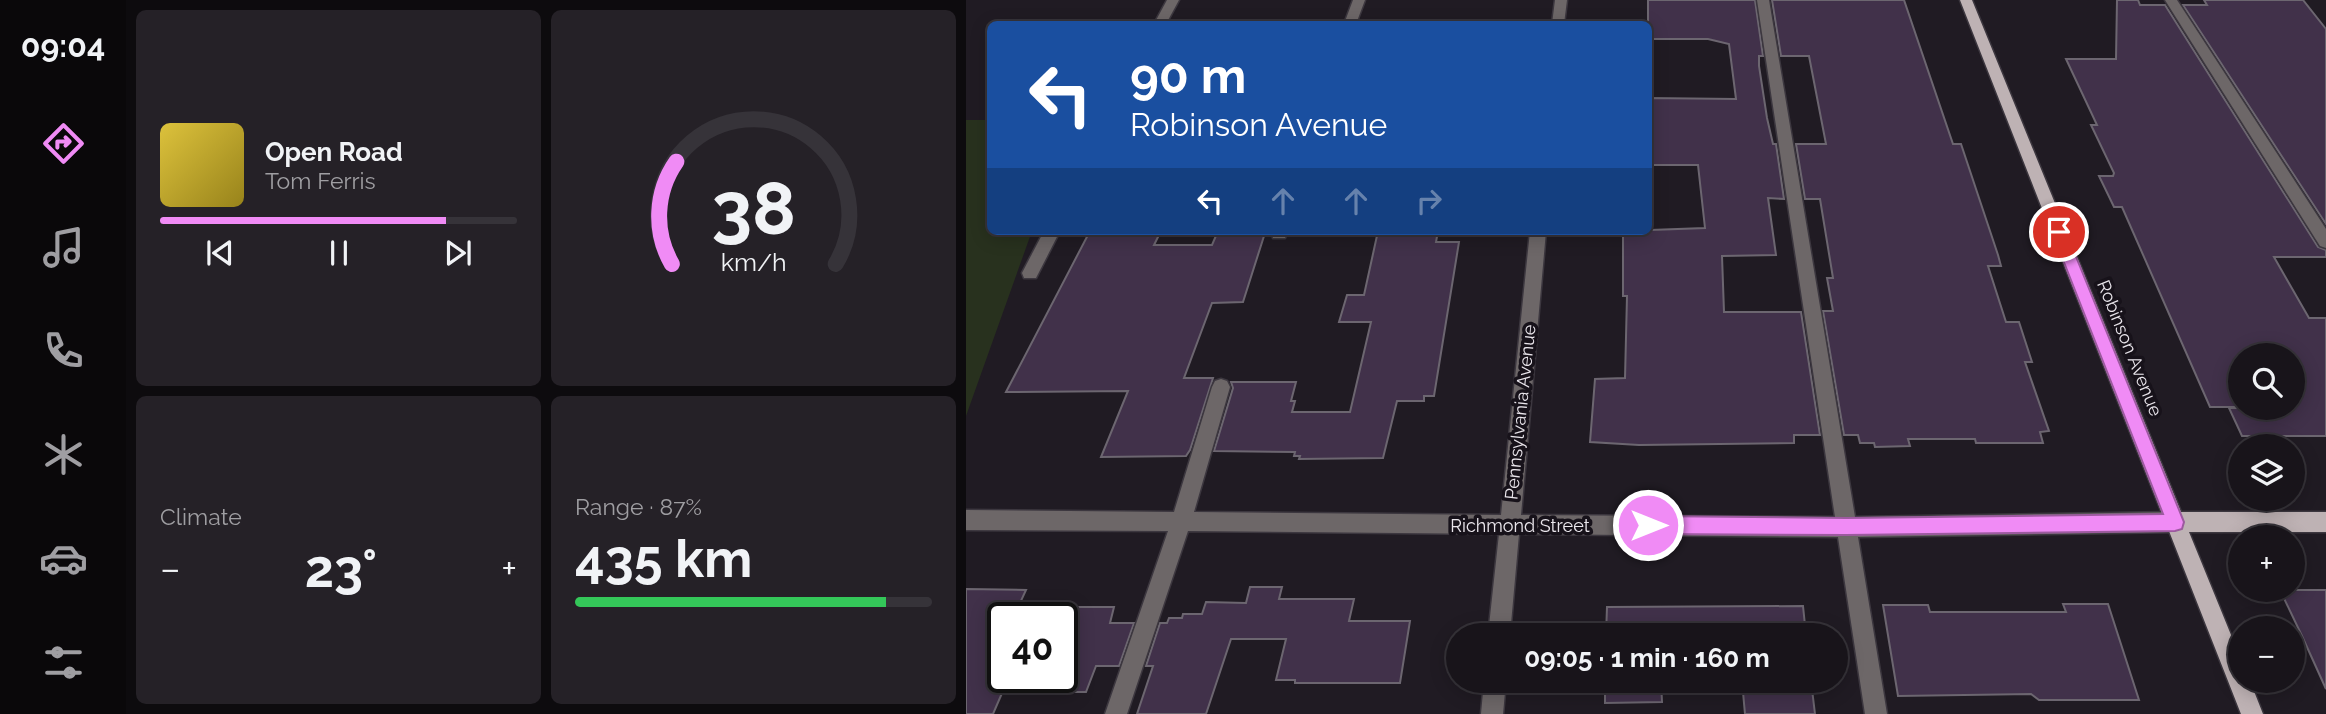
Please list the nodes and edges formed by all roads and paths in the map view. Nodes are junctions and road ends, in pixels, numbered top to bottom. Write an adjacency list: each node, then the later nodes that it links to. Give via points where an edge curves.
1 (1173, 0): 7 (street)
2 (1359, 0): 8 (street)
3 (1561, 0): 9 (street)
4 (1763, 0): 20 (street)
5 (1966, 0): 17 (main road, Robinson Avenue)
6 (2171, 0): 12 (street)
7 (1162, 21)
8 (1351, 21)
9 (1558, 21)
10 (1050, 235): 13 (street)
11 (1538, 235): 19 (street, Pennsylvania Avenue)
12 (2326, 242)
13 (1030, 274)
14 (1220, 387): 16 (street)
15 (966, 520): 16 (street, Richmond Street)
16 (1181, 521): 19 (street, Richmond Street); 23 (street)
17 (2175, 522): 18 (main road, Richmond Street); 20 (street, Richmond Street); 26 (main road, Robinson Avenue)
18 (2326, 522)
19 (1509, 525): 20 (street, Richmond Street); 21 (street, Pennsylvania Avenue)
20 (1846, 527): 25 (street)
21 (1500, 623)
22 (1494, 693): 24 (street)
23 (1116, 714)
24 (1492, 714)
25 (1876, 714)
26 (2252, 714)

